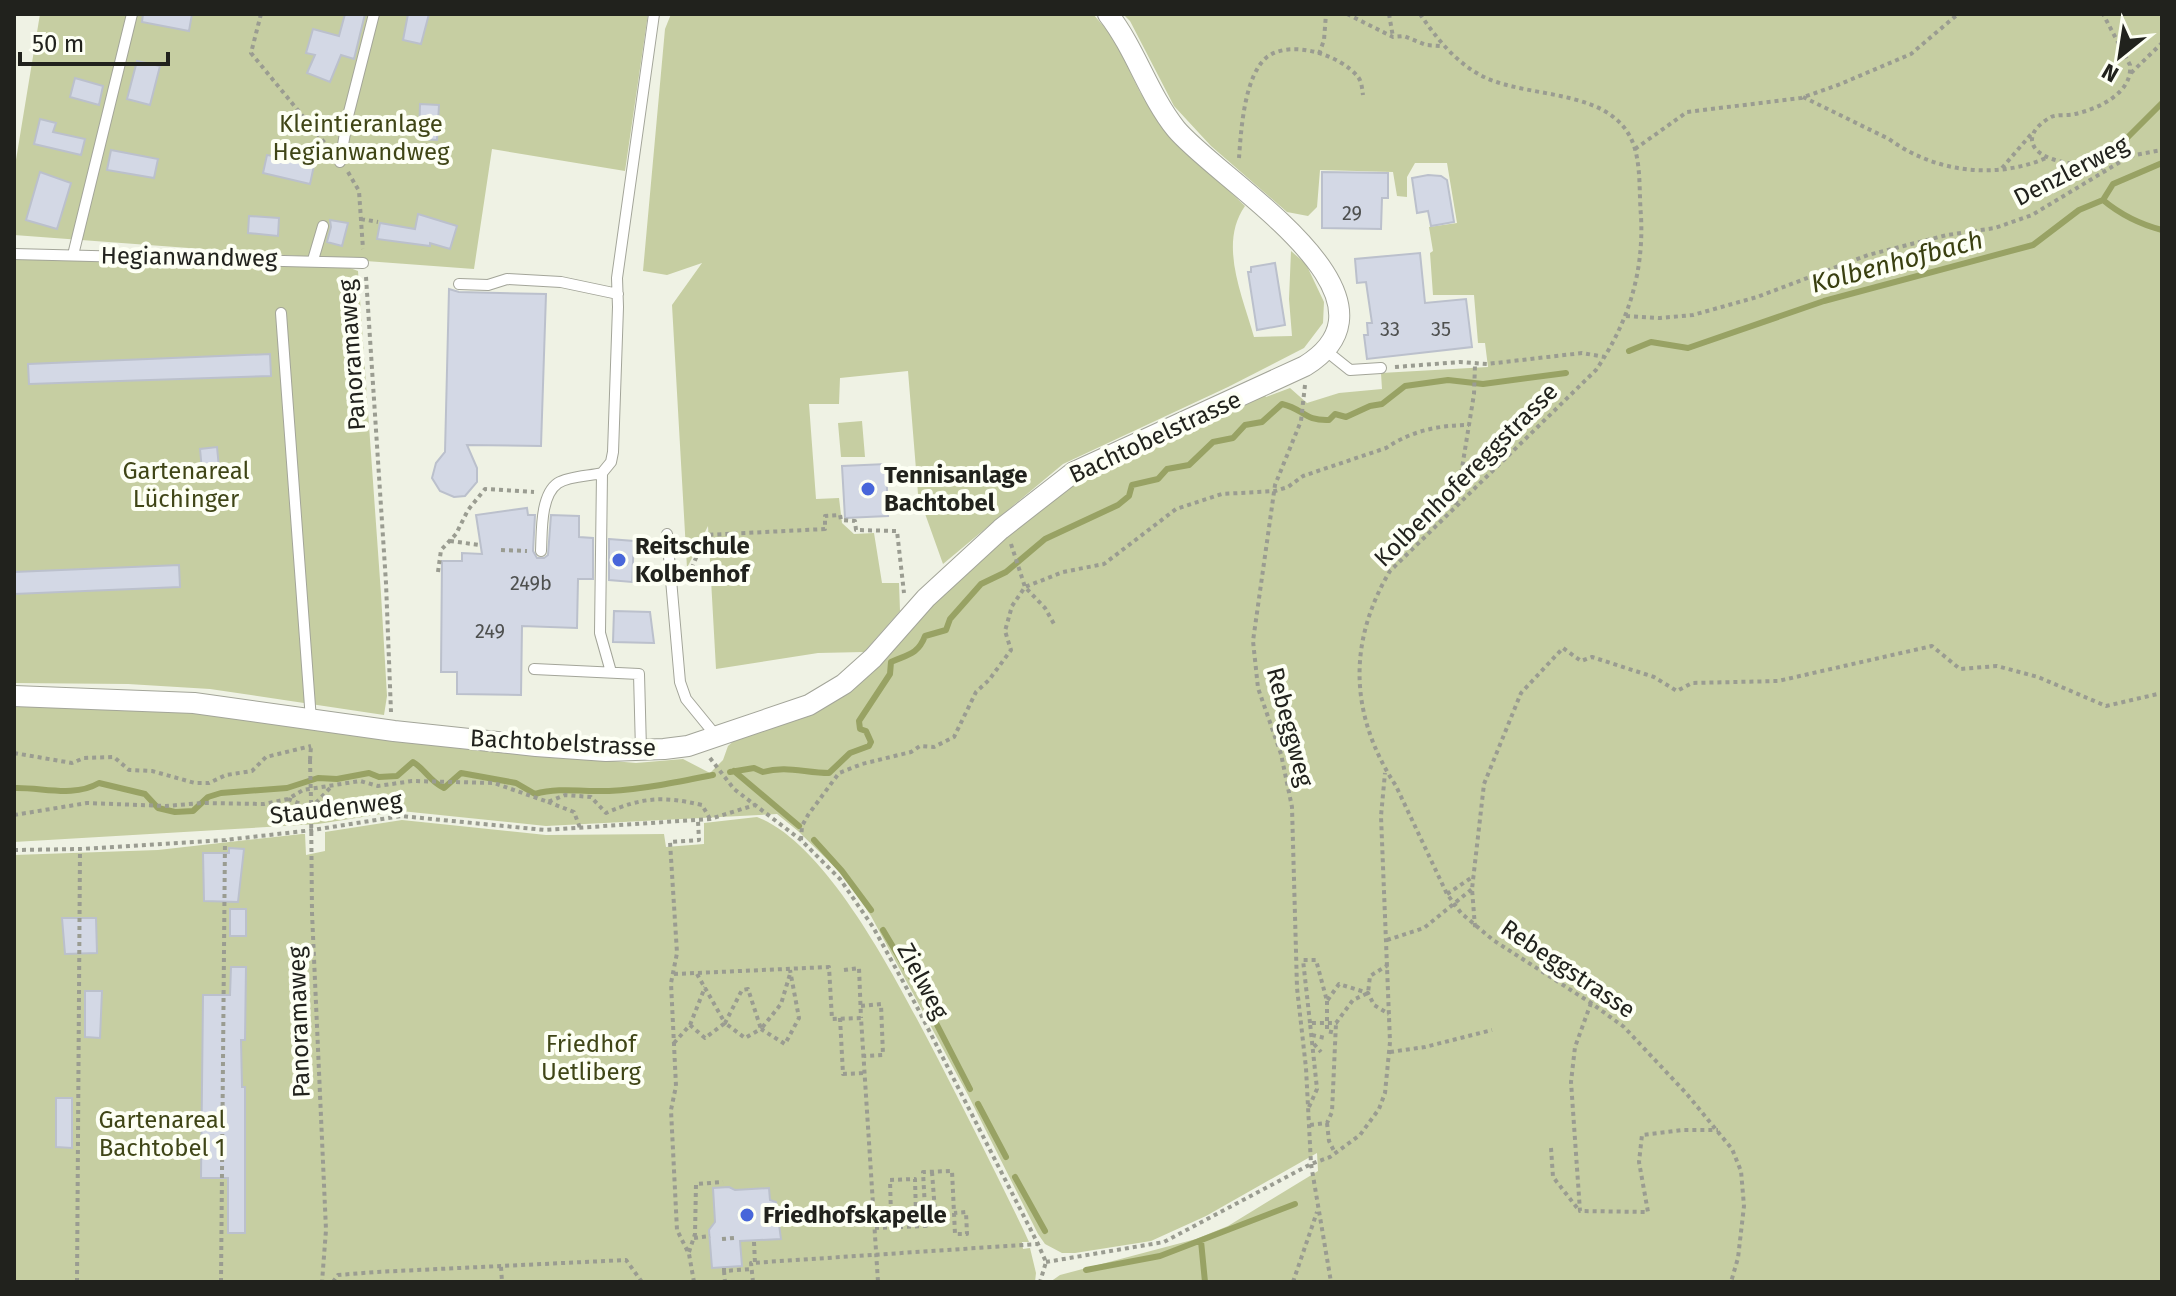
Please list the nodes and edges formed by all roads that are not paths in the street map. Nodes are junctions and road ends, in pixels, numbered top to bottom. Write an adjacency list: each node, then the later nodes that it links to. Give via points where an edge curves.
1 (132, 14): 8 (lane)
2 (374, 14): 5 (lane)
3 (654, 14): 12 (lane)
4 (1108, 14): 14 (street, via 1169,119 1193,148 1297,238 1332,282 1339,322)
5 (340, 162)
6 (323, 226): 9 (lane)
7 (14, 254): 8 (lane, Hegianwandweg)
8 (73, 255): 9 (lane, Hegianwandweg)
9 (313, 260): 10 (lane, Hegianwandweg)
10 (363, 263)
11 (459, 284): 12 (lane, via 507,279 561,282)
12 (618, 294): 16 (lane, via 613,452)
13 (281, 313): 22 (lane)
14 (1325, 350): 15 (lane, via 1350,370); 23 (street, Bachtobelstrasse, via 1291,373 1074,472 1012,518 844,684 809,705)
15 (1381, 368)
16 (602, 473): 18 (lane, via 560,482 548,497); 20 (lane, via 600,633)
17 (667, 534): 23 (lane, via 683,691)
18 (541, 551)
19 (534, 669): 20 (lane)
20 (611, 672): 24 (lane, via 639,674)
21 (14, 696): 22 (street, Bachtobelstrasse, via 194,703)
22 (311, 720): 24 (street, Bachtobelstrasse, via 536,746)
23 (709, 739): 24 (street, Bachtobelstrasse)
24 (641, 750)

